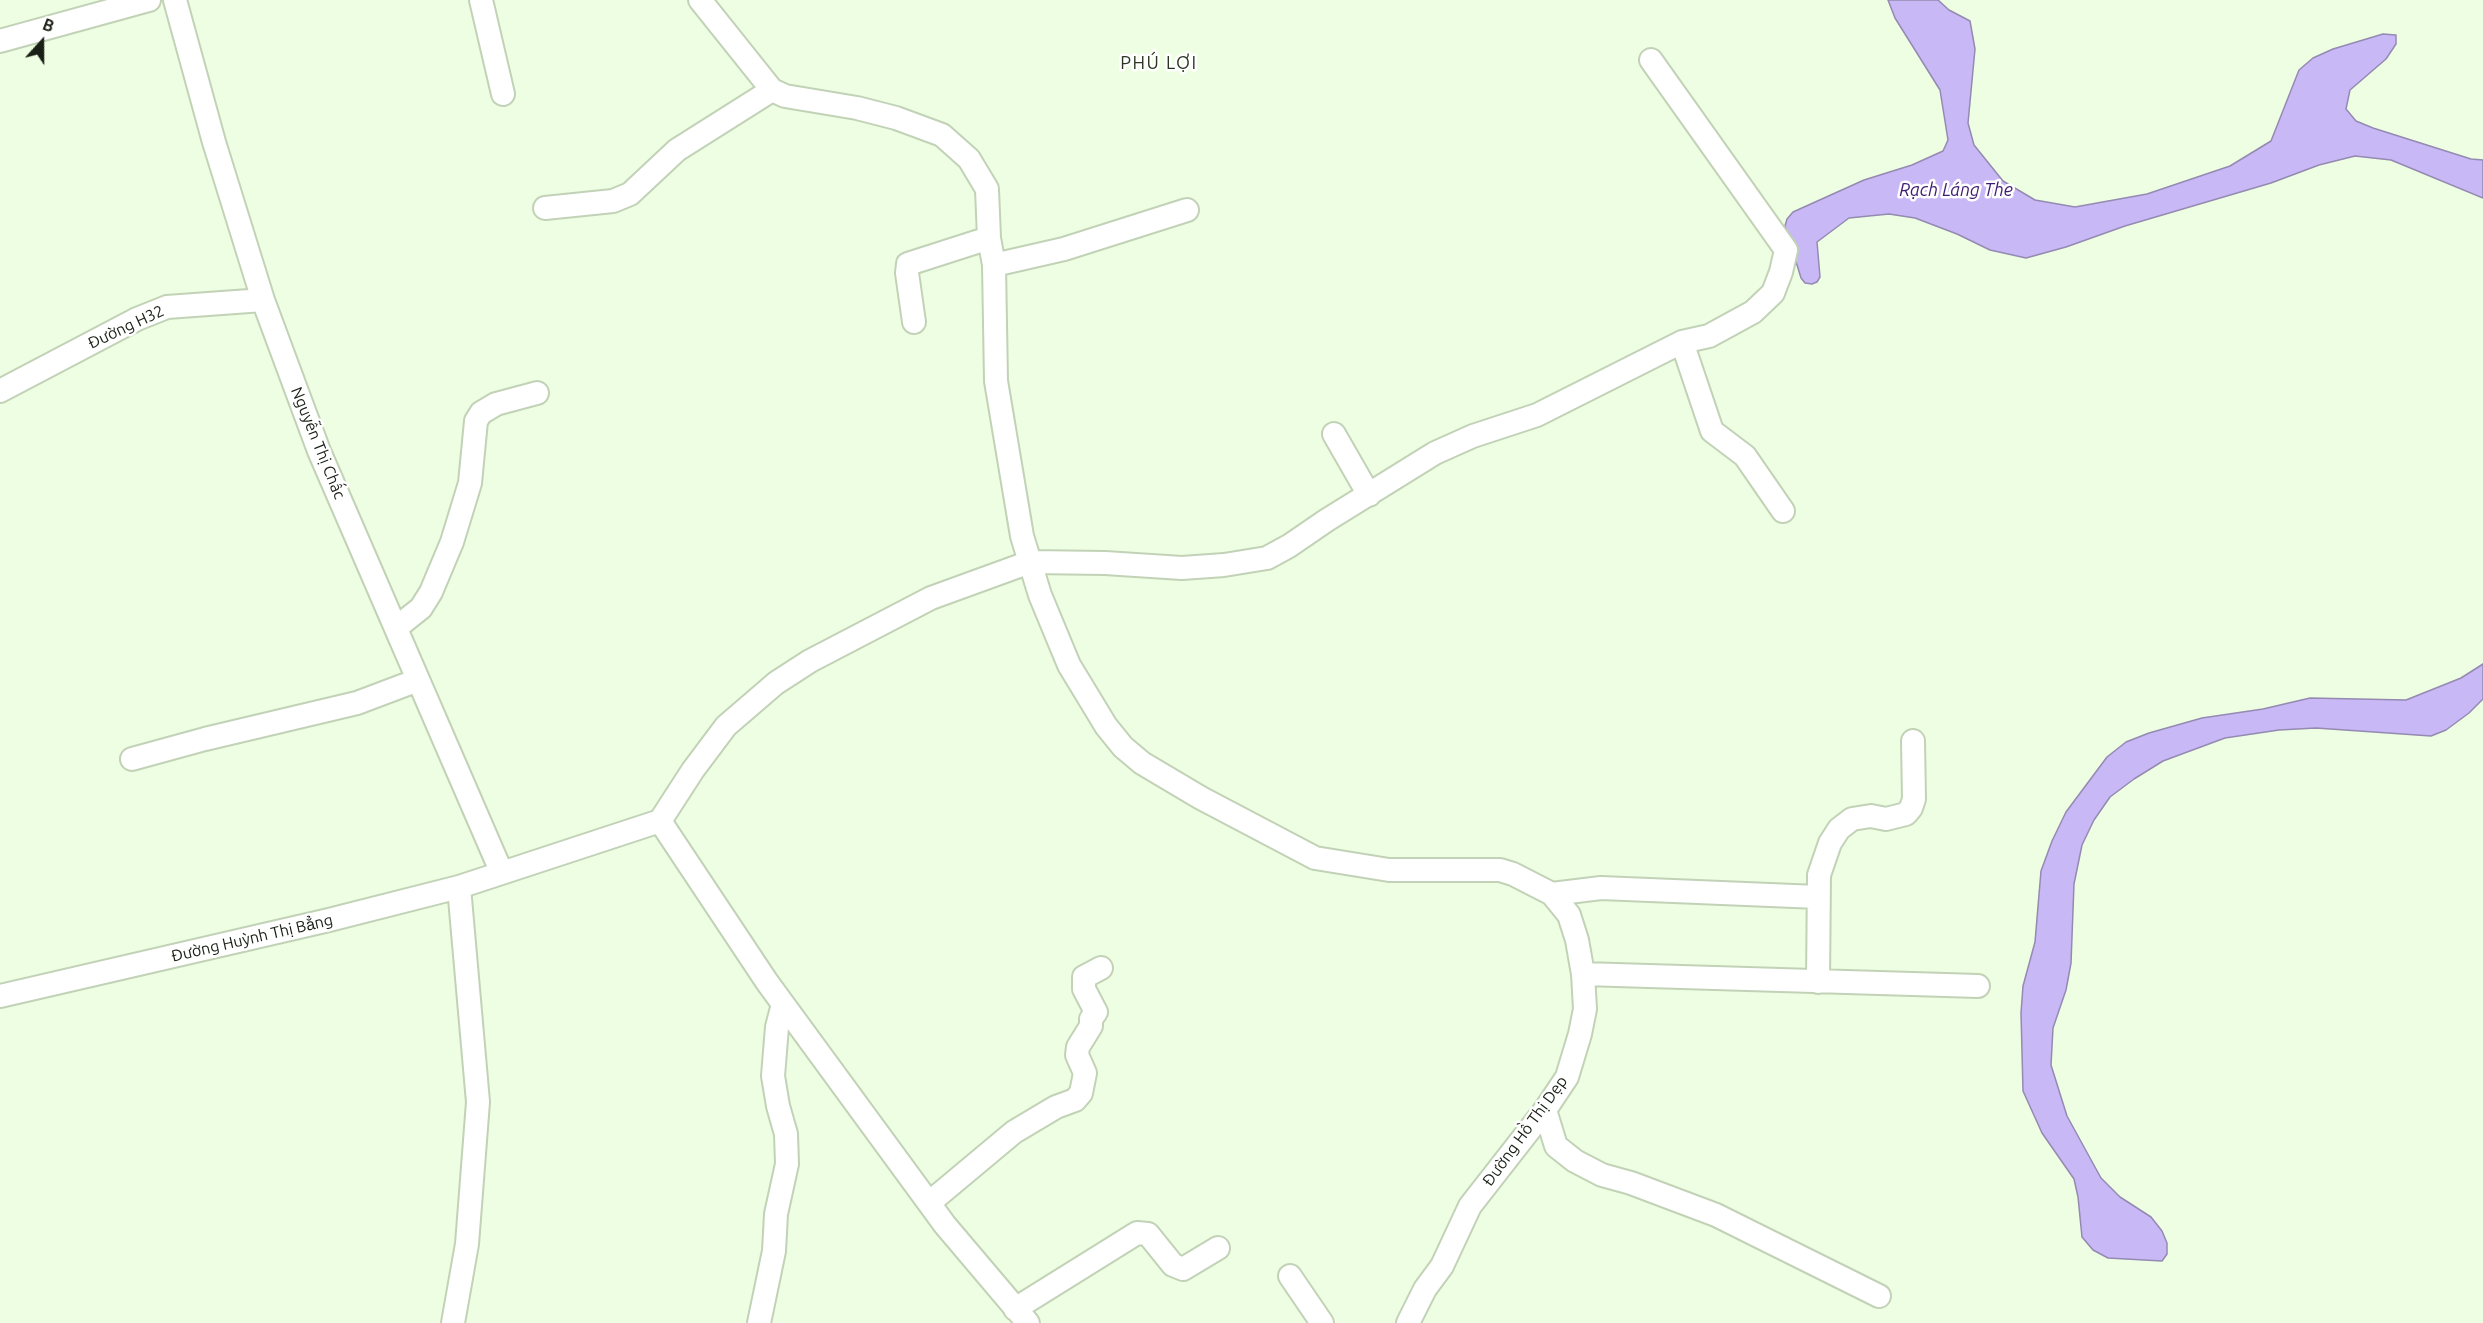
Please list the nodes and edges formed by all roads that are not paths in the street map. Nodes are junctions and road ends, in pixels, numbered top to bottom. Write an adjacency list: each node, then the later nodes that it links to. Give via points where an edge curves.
1 (149, 0): 5 (street)
2 (175, 0): 13 (street, Nguyễn Thị Chấc)
3 (481, 0): 8 (street)
4 (700, 0): 7 (street)
5 (0, 41)
6 (1651, 60): 15 (street, via 1786,250 1773,293 1753,312 1709,336)
7 (772, 90): 9 (street, via 677,150 630,194 614,201); 11 (street, via 896,118 942,135 969,159 987,189)
8 (503, 94)
9 (545, 208)
10 (1187, 210): 12 (street, via 1064,249)
11 (989, 238): 12 (street); 14 (street, via 908,264)
12 (994, 265): 21 (street, via 996,381 1022,536)
13 (263, 300): 16 (street, Đường H32, via 167,307); 22 (street, Nguyễn Thị Chấc, via 319,451)
14 (914, 322)
15 (1682, 342): 19 (street, via 1537,416 1473,436 1435,453); 20 (street, via 1712,431 1745,456)
16 (0, 391)
17 (537, 393): 22 (street, via 496,404 476,421 470,483 452,542 421,608)
18 (1334, 434): 19 (street)
19 (1370, 495): 21 (street, via 1267,558 1182,568)
20 (1783, 511)
21 (1030, 562): 26 (street, via 931,598 776,683 726,726); 29 (street, via 1069,665 1106,726 1142,763 1315,858 1389,870 1500,870)
22 (396, 628): 23 (street, Nguyễn Thị Chấc)
23 (418, 680): 25 (street, via 357,703); 27 (street, Nguyễn Thị Chấc)
24 (1913, 741): 30 (street, via 1911,808 1906,814 1886,819 1852,819 1839,829 1821,867)
25 (132, 759)
26 (660, 821): 27 (street, Đường Huỳnh Thị Bẳng); 36 (street)
27 (501, 871): 28 (street, Đường Huỳnh Thị Bẳng)
28 (459, 886): 35 (street, Đường Huỳnh Thị Bẳng); 43 (street, via 478,1102 467,1244)
29 (1552, 894): 30 (street, via 1601,888); 32 (street, Đường Hồ Thị Dẹp, via 1569,915)
30 (1818, 897): 33 (street)
31 (1101, 968): 38 (street, via 1084,977 1084,989 1096,1012 1078,1047 1077,1055 1085,1073 1081,1093 1075,1100 1014,1132)
32 (1583, 974): 33 (street); 37 (street, Đường Hồ Thị Dẹp, via 1585,1010 1580,1034 1567,1077)
33 (1818, 982): 34 (street)
34 (1978, 986)
35 (0, 996)
36 (783, 1004): 38 (street); 44 (street, via 773,1076 786,1134 787,1164)
37 (1545, 1110): 41 (street, via 1556,1146 1575,1161 1602,1175 1716,1215); 46 (street, Đường Hồ Thị Dẹp, via 1470,1206 1442,1266)
38 (929, 1203): 42 (street)
39 (1218, 1248): 42 (street, via 1183,1269 1173,1265 1148,1234 1137,1233)
40 (1290, 1276): 45 (street)
41 (1879, 1296)
42 (1022, 1316)
43 (453, 1323)
44 (759, 1323)
45 (1322, 1323)
46 (1408, 1323)

